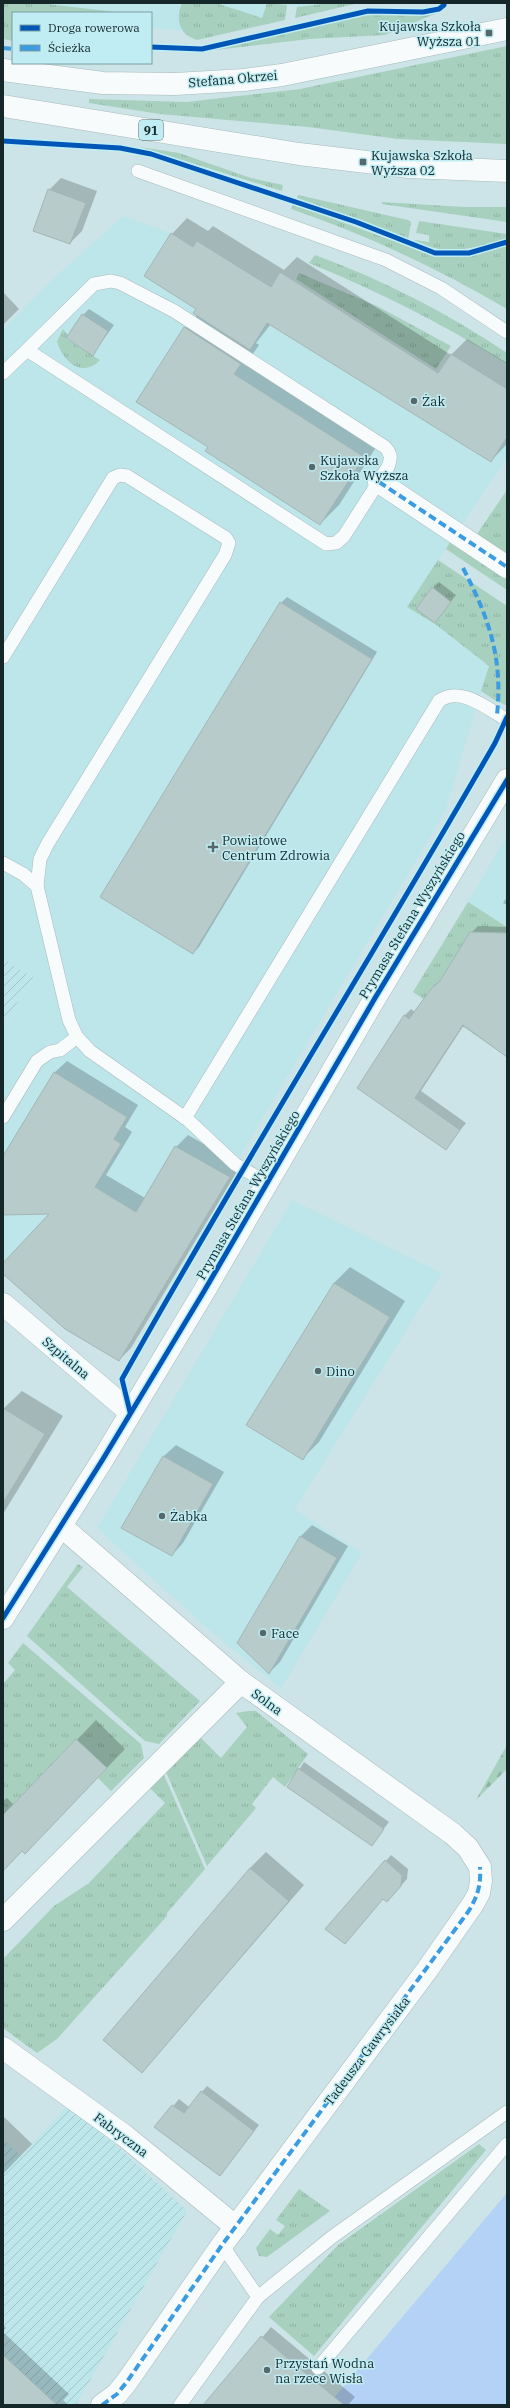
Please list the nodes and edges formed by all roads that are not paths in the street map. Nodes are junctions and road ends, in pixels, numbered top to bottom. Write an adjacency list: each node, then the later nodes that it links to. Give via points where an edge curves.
1 (507, 29): 2 (street, Stefana Okrzei, via 282,75 244,80 169,84 103,83)
2 (3, 70)
3 (3, 106): 5 (street, 91, via 299,154 409,167)
4 (138, 171): 6 (lane, via 386,260 440,288)
5 (507, 171)
6 (507, 332)
7 (27, 350): 8 (lane); 9 (lane, via 326,544 336,543 344,536); 9 (lane, via 94,284 111,281 126,285 174,311 385,447 390,452 391,459)
8 (3, 373)
9 (379, 482): 10 (street)
10 (507, 567)
11 (3, 657): 15 (lane, via 114,478 120,475 127,476 226,538 229,543 225,555 48,843 40,859)
12 (507, 720): 18 (lane, via 458,695 451,695 439,701)
13 (507, 780): 19 (street, Prymasa Stefana Wyszyńskiego, via 371,1004)
14 (3, 863): 15 (lane, via 23,874)
15 (37, 886): 16 (lane, via 63,1002)
16 (78, 1037): 17 (lane, via 60,1050 50,1052 37,1061); 18 (lane, via 90,1051)
17 (3, 1117)
18 (185, 1118): 19 (lane, via 235,1164)
19 (267, 1183): 21 (street, Prymasa Stefana Wyszyńskiego, via 203,1294)
20 (3, 1304): 21 (street, Szpitalna)
21 (130, 1412): 22 (street, Prymasa Stefana Wyszyńskiego)
22 (61, 1526): 23 (street, Prymasa Stefana Wyszyńskiego); 24 (street, Solna)
23 (3, 1618)
24 (241, 1682): 25 (street, Solna, via 453,1834 468,1848); 26 (street)
25 (480, 1867): 30 (street, Tadeusza Gawrysiaka, via 479,1893 468,1912)
26 (3, 1920)
27 (3, 2048): 30 (street, Fabryczna, via 125,2136)
28 (507, 2112): 32 (lane, via 332,2237)
29 (507, 2144): 33 (lane)
30 (236, 2227): 31 (street, Tadeusza Gawrysiaka)
31 (222, 2245): 32 (lane); 34 (street, Tadeusza Gawrysiaka, via 118,2394)
32 (258, 2297): 35 (lane)
33 (318, 2368)
34 (102, 2405)
35 (180, 2405)

